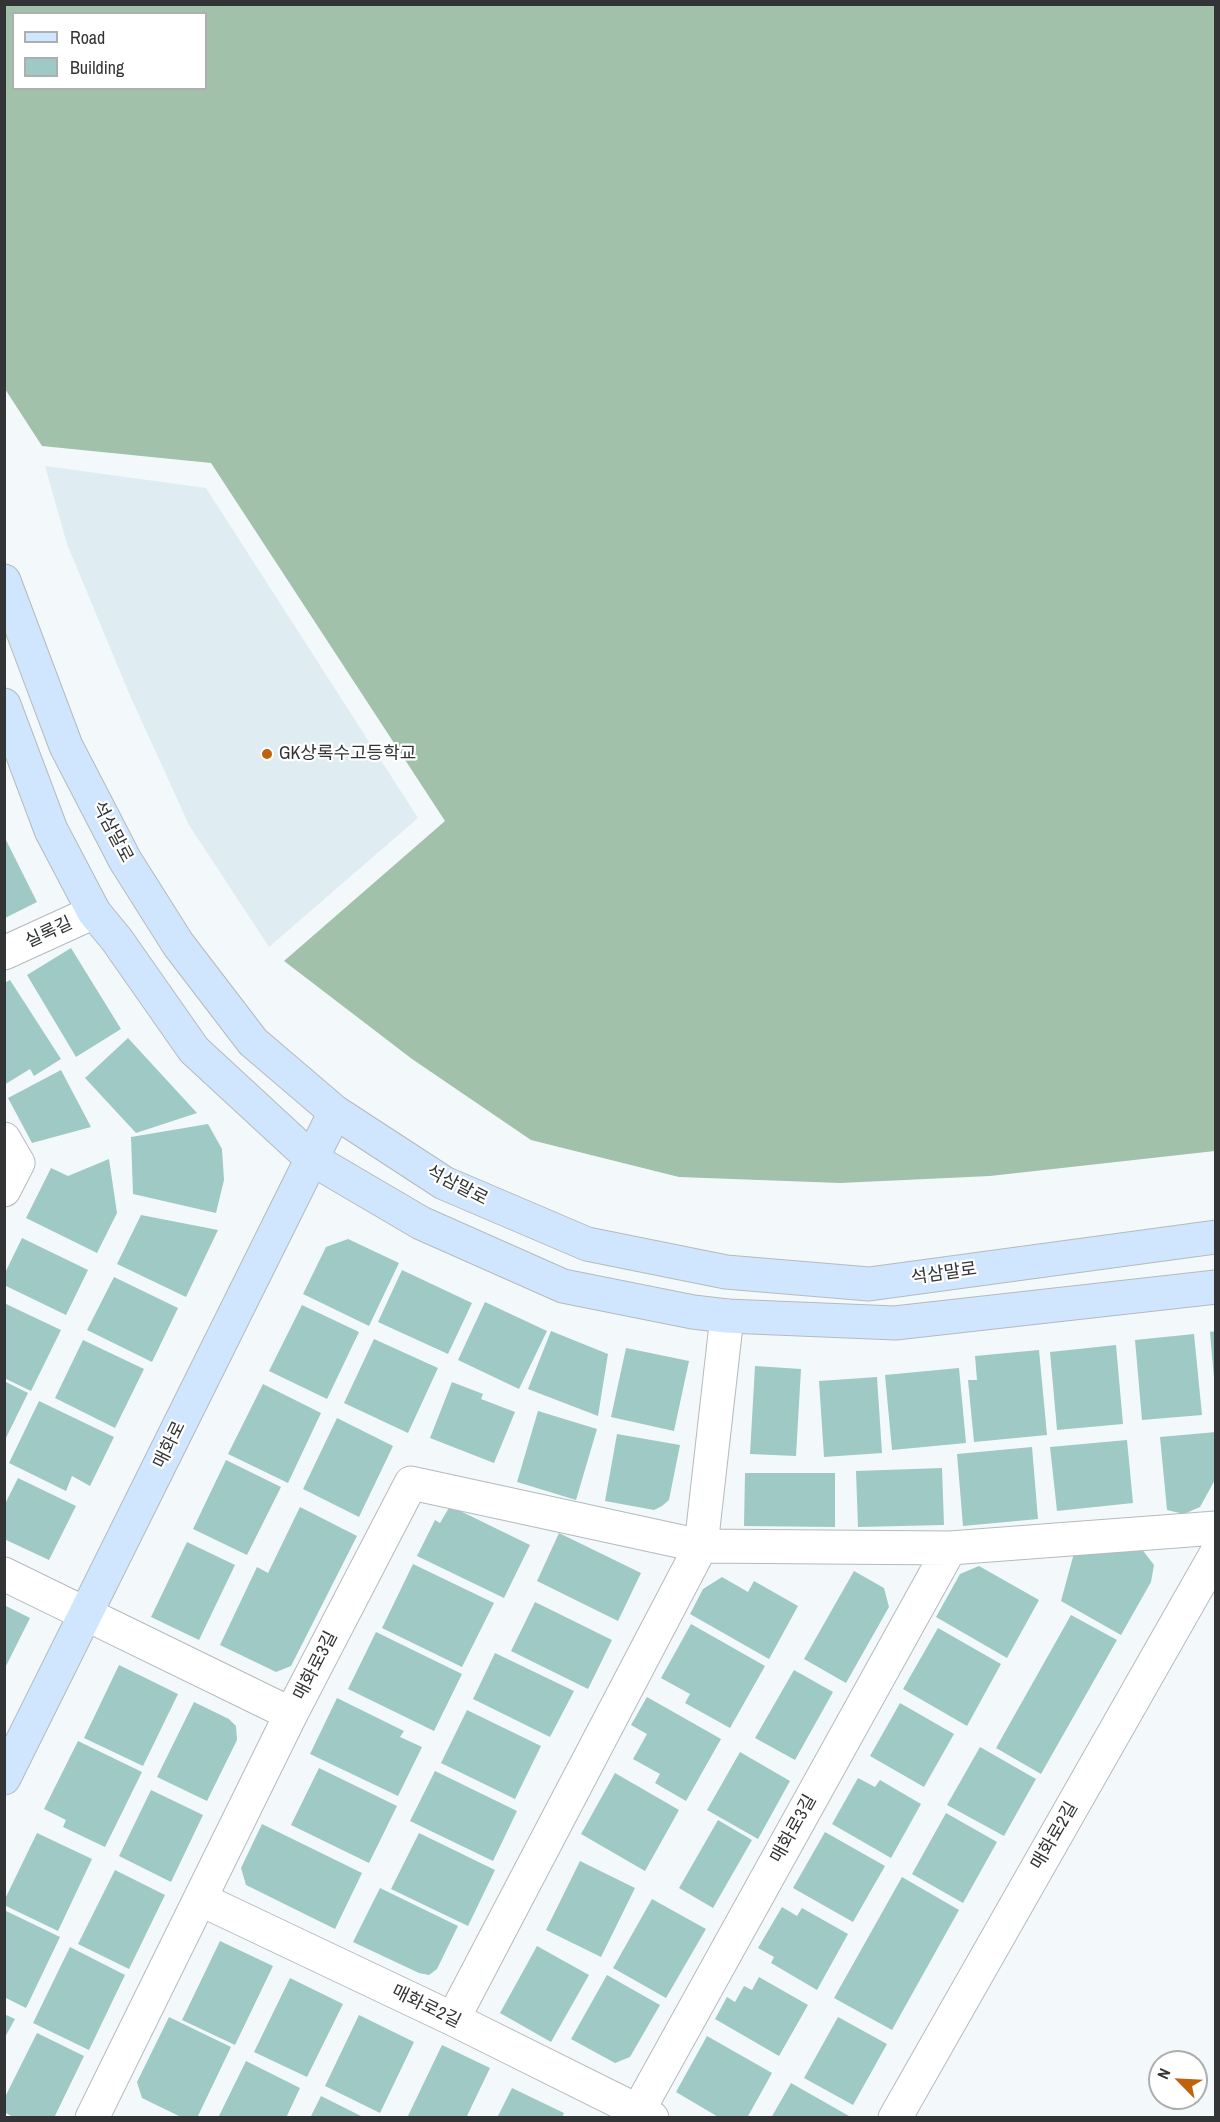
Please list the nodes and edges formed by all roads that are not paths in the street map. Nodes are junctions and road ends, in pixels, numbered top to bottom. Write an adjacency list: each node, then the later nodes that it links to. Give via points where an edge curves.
1 (4, 581): 5 (street, 석삼말로, via 66,746 125,860 178,944 253,1042)
2 (4, 705): 3 (street, via 51,830)
3 (94, 912): 4 (street, 실록길); 7 (street, via 194,1050)
4 (4, 953)
5 (335, 1112): 7 (street, 매화로); 9 (street, 석삼말로, via 444,1183 586,1244 726,1272 869,1284)
6 (4, 1139): 8 (street, via 18,1163)
7 (312, 1159): 11 (street, via 421,1223 563,1286); 17 (street, 매화로)
8 (4, 1190)
9 (1215, 1237)
10 (1215, 1287): 11 (street, via 895,1323)
11 (727, 1316): 13 (street)
12 (1215, 1528): 14 (street, 매화로3길)
13 (701, 1546): 14 (street, 매화로3길); 18 (street, 매화로3길, via 411,1483); 21 (street)
14 (950, 1548): 23 (street, 매화로3길)
15 (1215, 1554): 24 (street, 매화로2길)
16 (4, 1574): 17 (street)
17 (87, 1614): 18 (street); 19 (street, 매화로)
18 (291, 1714): 20 (street, 매화로3길)
19 (4, 1778)
20 (200, 1899): 21 (street, 매화로2길); 22 (street, 매화로3길)
21 (453, 2019): 23 (street, 매화로2길)
22 (104, 2114)
23 (645, 2114)
24 (895, 2118)

